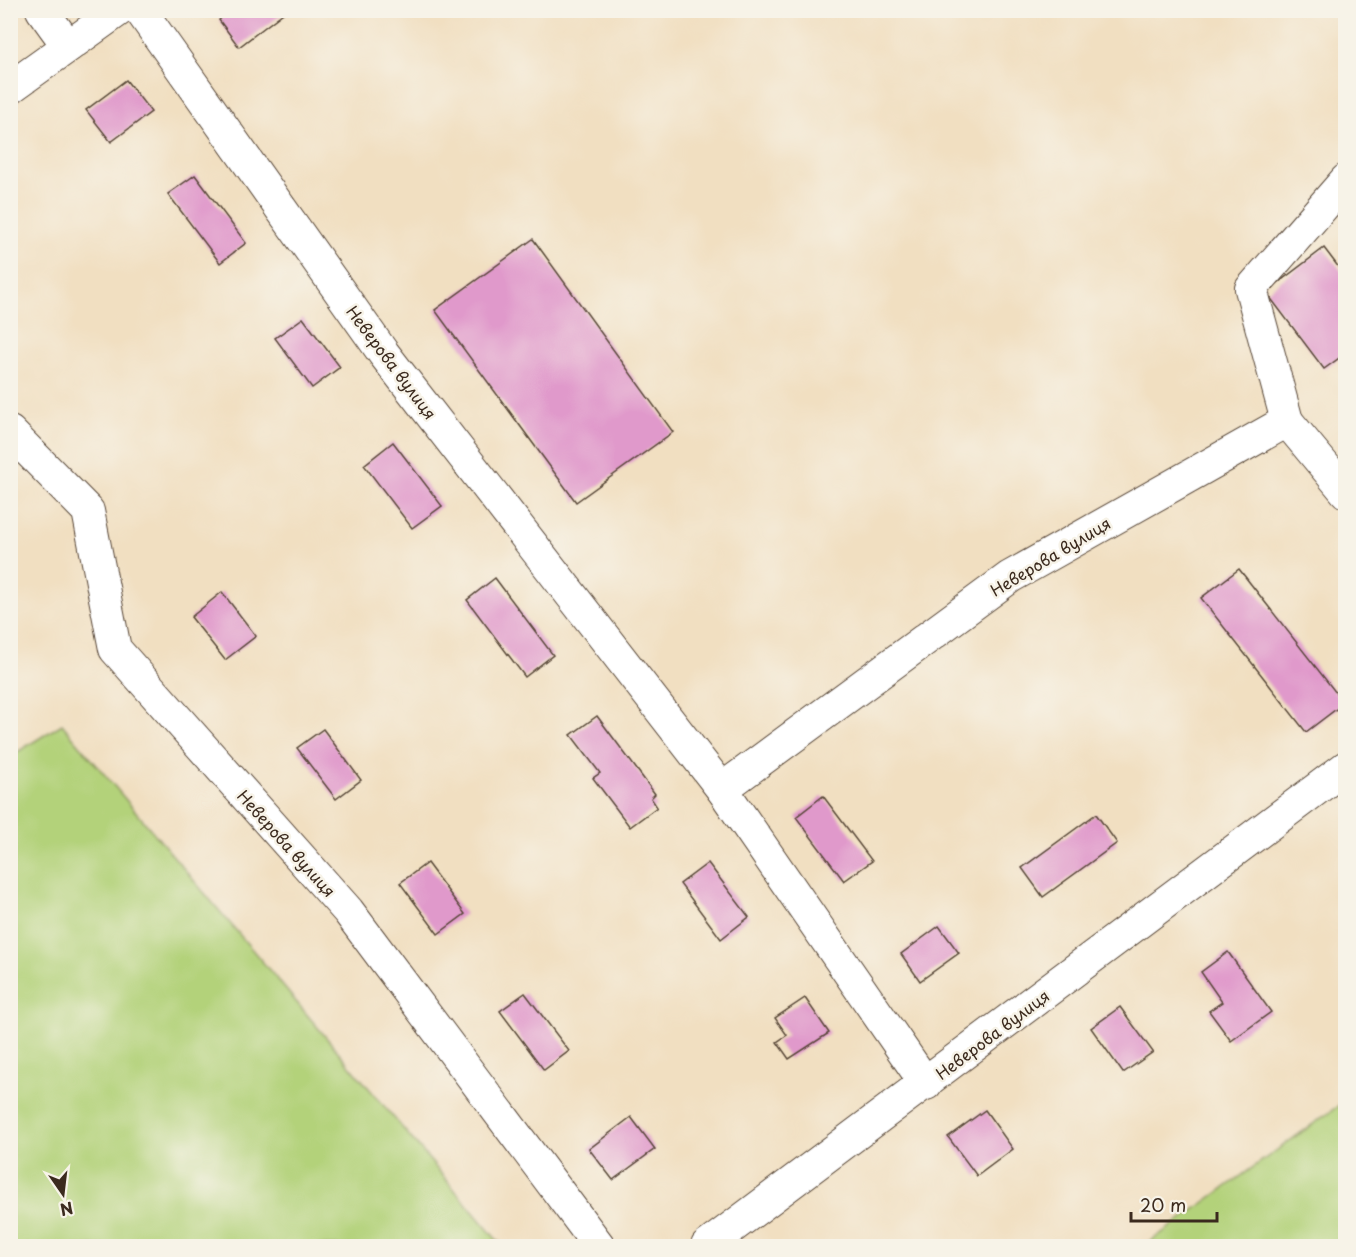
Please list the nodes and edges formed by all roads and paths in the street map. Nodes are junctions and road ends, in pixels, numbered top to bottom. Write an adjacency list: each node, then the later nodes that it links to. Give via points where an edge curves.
1 (42, 10): 4 (street)
2 (119, 10): 4 (street)
3 (140, 10): 11 (street, Неверова вулиця, via 384,354)
4 (68, 46): 5 (street)
5 (10, 88)
6 (1346, 180): 7 (street, via 1251,289)
7 (1287, 421): 9 (street); 11 (street, Неверова вулиця, via 1010,577)
8 (10, 432): 13 (street, Неверова вулиця, via 88,511 115,650 348,911)
9 (1346, 492)
10 (1346, 767): 12 (street, Неверова вулиця)
11 (722, 789): 12 (street, Неверова вулиця)
12 (926, 1084): 14 (street, Неверова вулиця)
13 (599, 1246)
14 (707, 1246)

